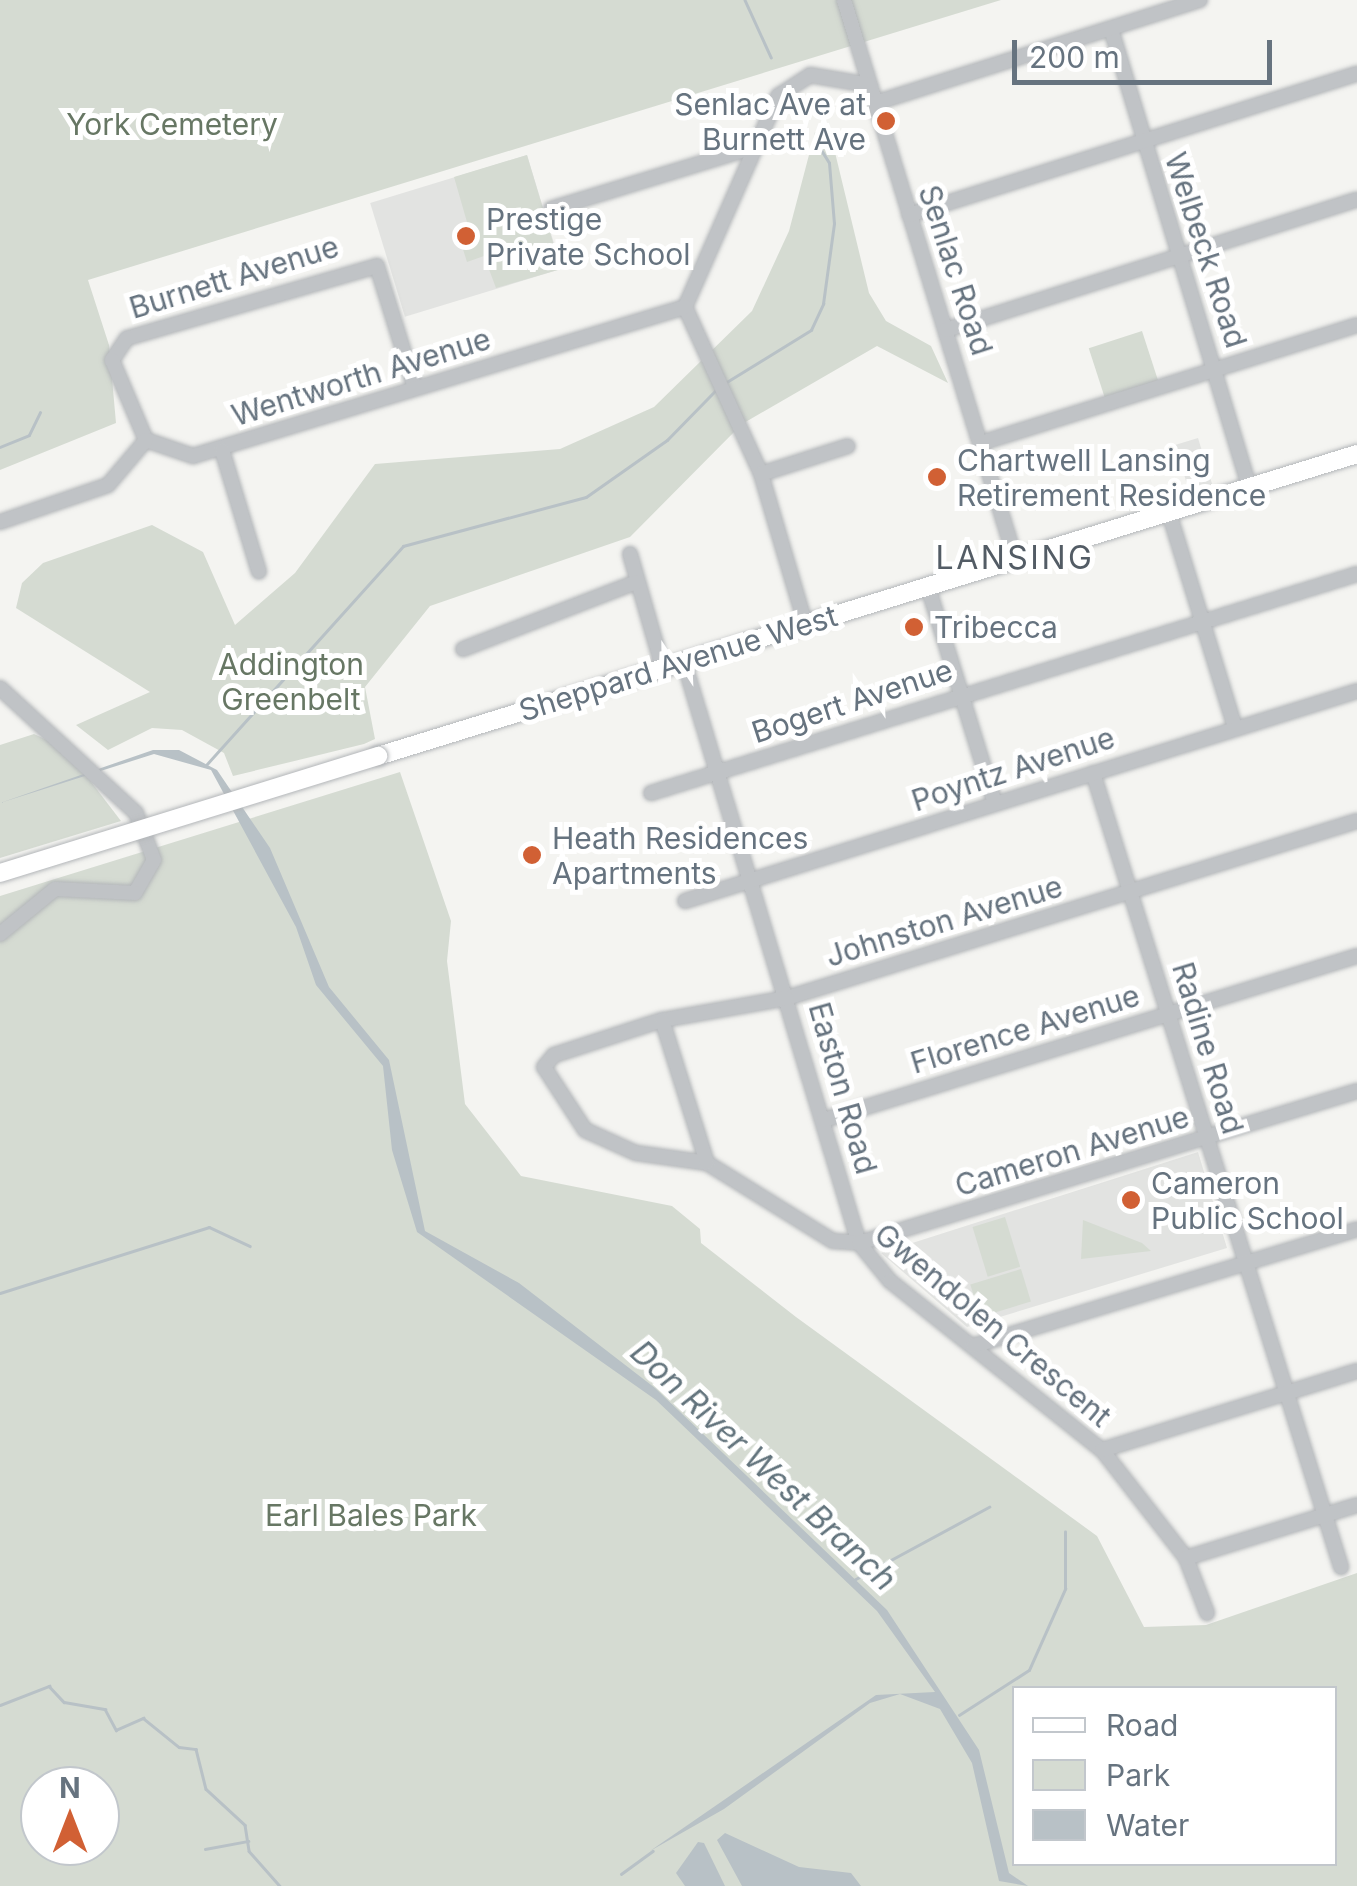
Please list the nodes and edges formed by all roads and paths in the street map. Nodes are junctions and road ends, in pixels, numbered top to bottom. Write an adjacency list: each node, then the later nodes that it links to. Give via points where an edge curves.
1 (844, 0): 5 (street, Senlac Road)
2 (1200, 0): 3 (street)
3 (1111, 30): 6 (street); 7 (street, Welbeck Road)
4 (1357, 74): 7 (street)
5 (869, 85): 6 (street, Senlac Road); 8 (street, via 832,75 791,82)
6 (876, 103): 11 (street, Senlac Road)
7 (1144, 145): 11 (street); 12 (street, Welbeck Road)
8 (757, 146): 10 (street); 13 (street)
9 (1357, 200): 12 (street)
10 (551, 209)
11 (909, 215): 15 (street, Senlac Road)
12 (1178, 258): 15 (street); 16 (street, Welbeck Road)
13 (685, 307): 17 (street, Wentworth Avenue); 23 (street)
14 (1357, 325): 16 (street)
15 (946, 330): 19 (street, Senlac Road)
16 (1215, 370): 19 (street); 24 (street, Welbeck Road)
17 (415, 388): 18 (street, Burnett Avenue, via 377,266 126,338 113,352 128,415); 21 (street, Wentworth Avenue)
18 (146, 440): 21 (street, Wentworth Avenue, via 194,456); 26 (street, via 108,485)
19 (981, 444): 28 (street, Senlac Road)
20 (848, 446): 23 (street)
21 (222, 450): 29 (street)
22 (1357, 454): 24 (main road, Sheppard Avenue West)
23 (761, 474): 34 (street)
24 (1249, 487): 25 (main road, Sheppard Avenue West)
25 (1169, 513): 28 (main road, Sheppard Avenue West); 33 (street)
26 (0, 522)
27 (630, 554): 31 (street)
28 (1015, 558): 32 (main road, Sheppard Avenue West)
29 (260, 572)
30 (1357, 574): 33 (street, Bogert Avenue)
31 (637, 582): 35 (street); 37 (street)
32 (928, 587): 34 (main road, Sheppard Avenue West); 40 (street)
33 (1204, 621): 40 (street, Bogert Avenue); 41 (street)
34 (806, 623): 36 (main road, Sheppard Avenue West)
35 (463, 648)
36 (684, 662): 37 (main road, Sheppard Avenue West); 43 (street, Easton Road)
37 (663, 668): 47 (main road, Sheppard Avenue West, bridge)
38 (0, 688): 51 (street, via 107,782 152,842 151,875 126,897 55,889)
39 (1357, 692): 41 (street, Poyntz Avenue)
40 (961, 694): 43 (street, Bogert Avenue); 45 (street)
41 (1235, 727): 42 (street, Poyntz Avenue)
42 (1094, 773): 45 (street, Poyntz Avenue); 49 (street, Radine Road)
43 (717, 774): 44 (street, Bogert Avenue); 48 (street, Easton Road)
44 (651, 793)
45 (996, 804): 48 (street, Poyntz Avenue)
46 (1357, 822): 49 (street, Johnston Avenue)
47 (0, 873)
48 (752, 880): 50 (street, Poyntz Avenue); 53 (street, Easton Road)
49 (1133, 892): 53 (street, Johnston Avenue); 54 (street, Radine Road)
50 (685, 901)
51 (0, 934)
52 (1357, 956): 54 (street, Florence Avenue)
53 (787, 998): 55 (street, Johnston Avenue); 58 (street, Easton Road)
54 (1169, 1013): 58 (street, Florence Avenue); 59 (street, Radine Road)
55 (662, 1020): 56 (street, Johnston Avenue); 60 (street)
56 (546, 1058): 60 (street, Gwendolen Crescent, via 585,1130 636,1153)
57 (1357, 1091): 59 (street, Cameron Avenue)
58 (824, 1120): 62 (street, Easton Road)
59 (1206, 1139): 62 (street, Cameron Avenue); 63 (street, Radine Road)
60 (707, 1163): 62 (street, Gwendolen Crescent, via 833,1241)
61 (1357, 1228): 63 (street)
62 (859, 1243): 64 (street, Gwendolen Crescent, via 890,1281)
63 (1246, 1263): 64 (street); 66 (street, Radine Road)
64 (973, 1346): 67 (street, Gwendolen Crescent)
65 (1357, 1371): 66 (street)
66 (1286, 1393): 67 (street); 69 (street, Radine Road)
67 (1102, 1450): 70 (street, Gwendolen Crescent)
68 (1357, 1506): 69 (street)
69 (1324, 1515): 70 (street); 71 (street, Radine Road)
70 (1186, 1558): 72 (street, Gwendolen Crescent)
71 (1341, 1567)
72 (1207, 1614)

